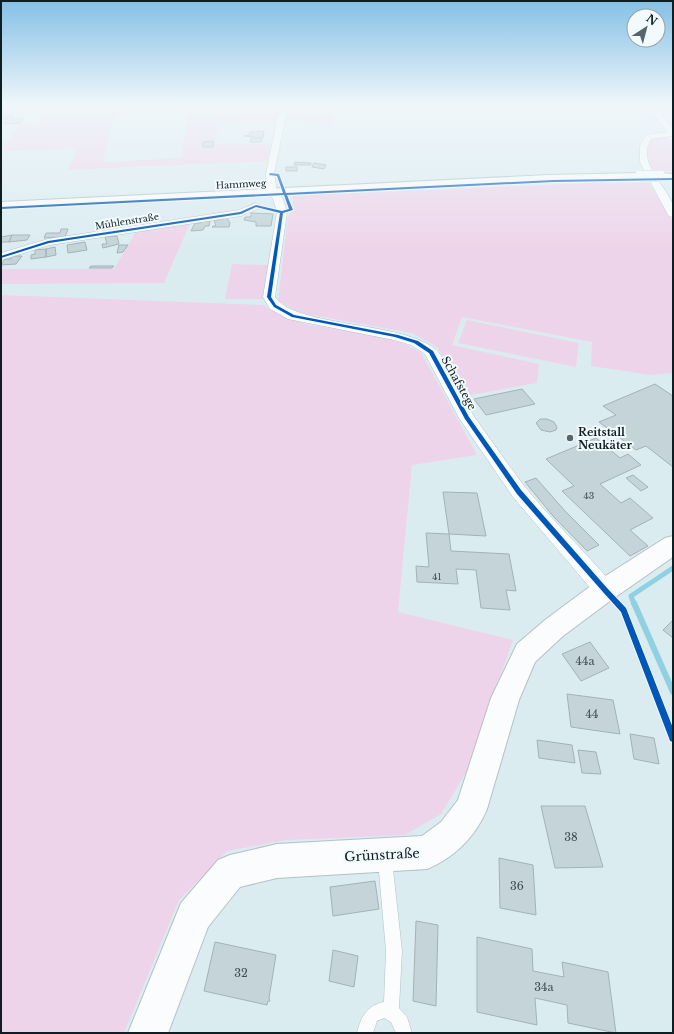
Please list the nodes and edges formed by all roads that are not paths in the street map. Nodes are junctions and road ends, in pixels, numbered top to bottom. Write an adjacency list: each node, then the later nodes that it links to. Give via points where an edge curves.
1 (275, 151): 4 (street, Schafstege, via 270,174)
2 (643, 151): 7 (street, via 644,162)
3 (673, 177): 4 (main road, Hammweg, bridge, via 548,178)
4 (280, 191): 5 (main road, Hammweg); 10 (street, Schafstege, via 278,200 282,212 269,297 275,306 293,316 396,336 416,342 431,352 467,418 519,492)
5 (1, 205)
6 (256, 206): 8 (street, Mühlenstraße, via 241,213 48,242)
7 (673, 215)
8 (1, 257)
9 (673, 545): 10 (main road, Grünstraße)
10 (605, 590): 11 (main road, Grünstraße, via 554,628 526,653 505,698 471,809 453,834 427,852)
11 (384, 854): 12 (lane, via 394,951); 13 (main road, Grünstraße, via 277,861 230,872 194,916)
12 (391, 1011): 14 (lane, via 384,1009 372,1015); 15 (lane, via 401,1022)
13 (148, 1033)
14 (365, 1033)
15 (404, 1033)

